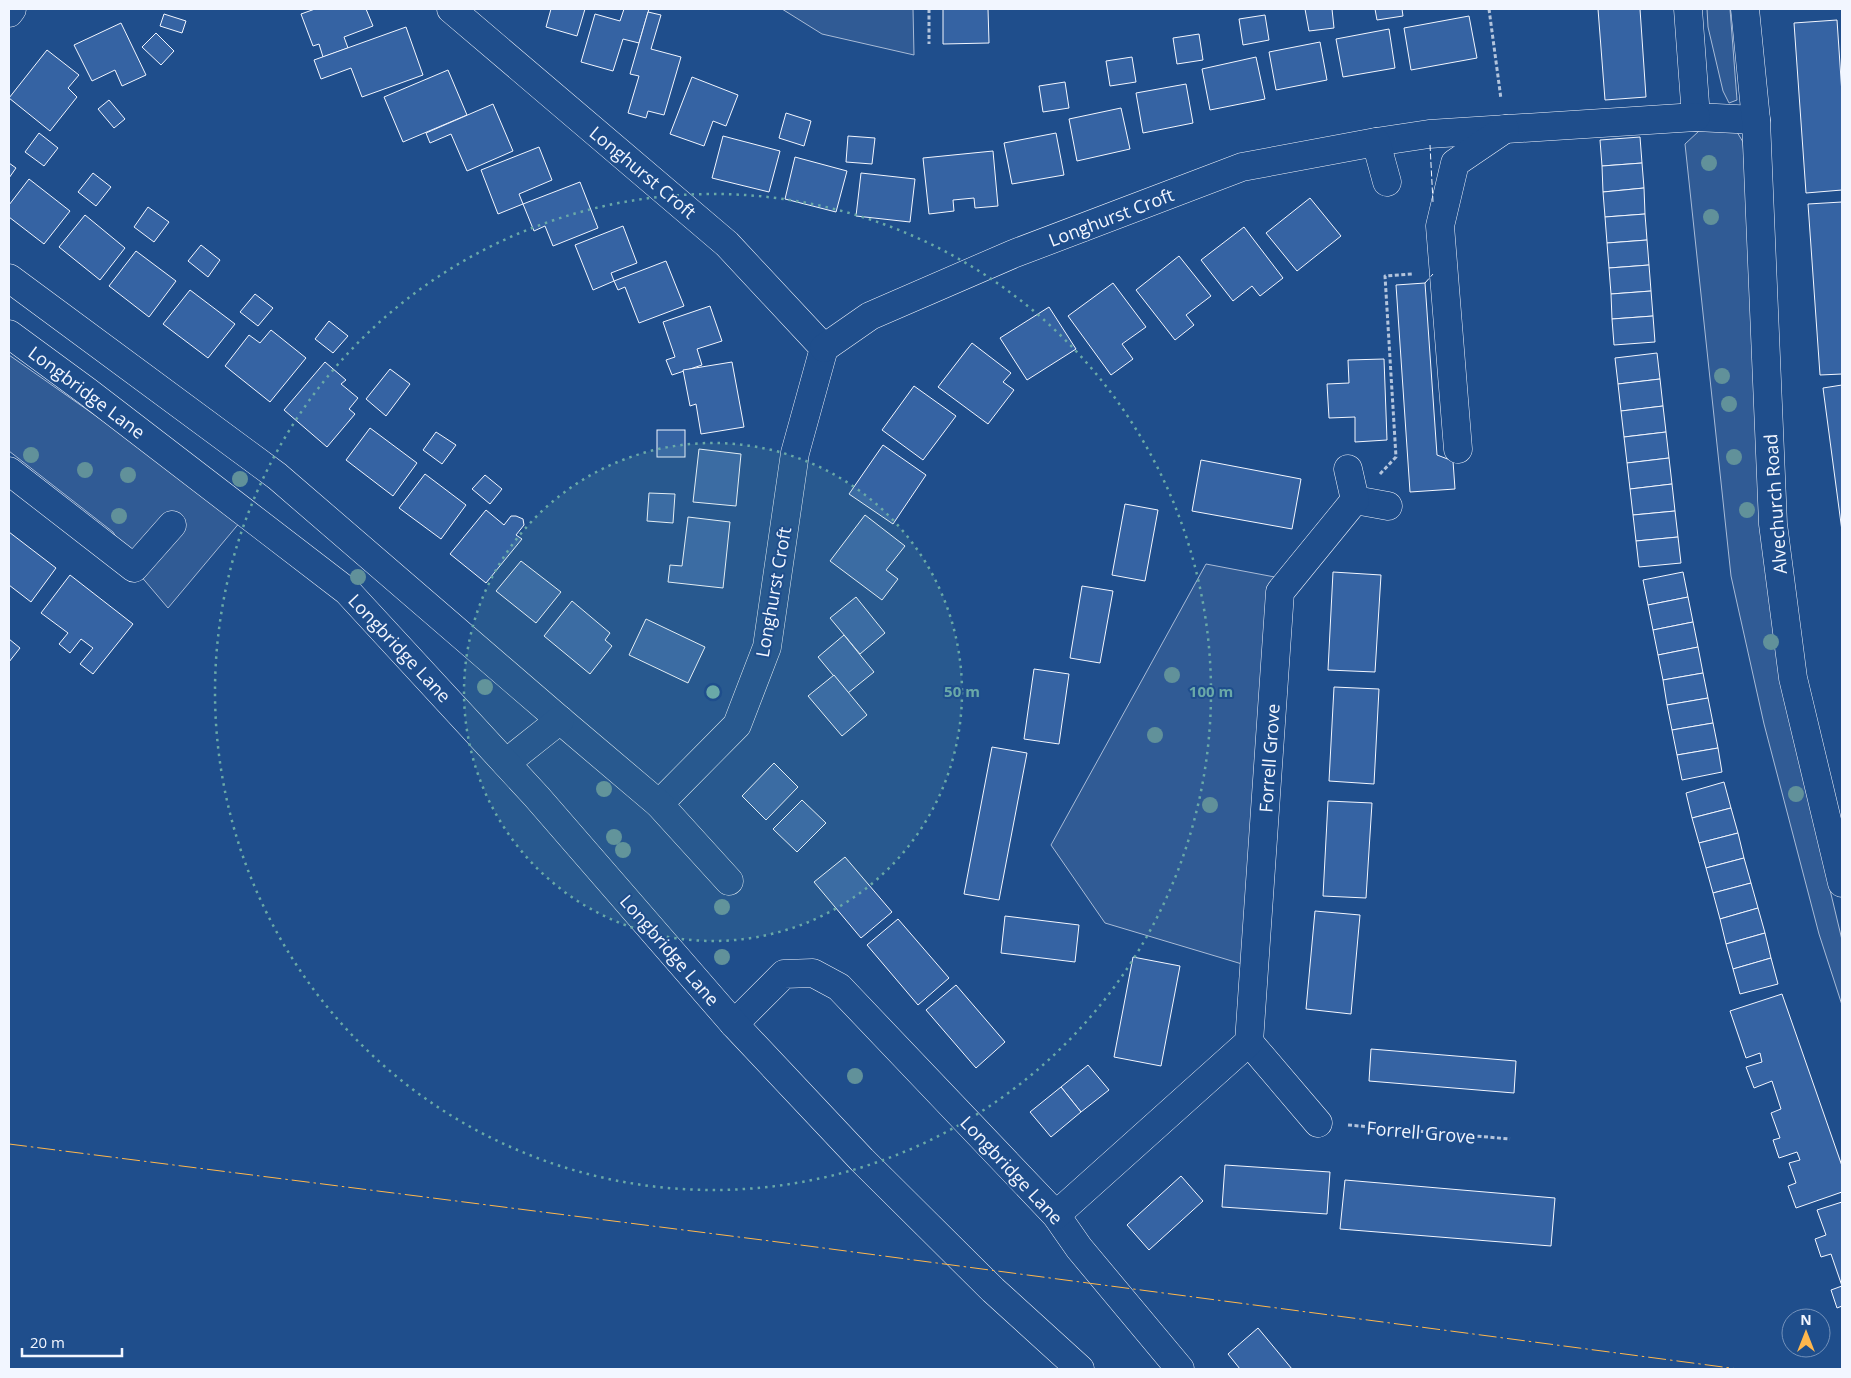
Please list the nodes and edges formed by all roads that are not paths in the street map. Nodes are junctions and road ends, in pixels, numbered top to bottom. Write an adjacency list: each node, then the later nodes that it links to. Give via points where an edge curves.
1 (12, 9): 5 (street)
2 (451, 9): 13 (street, Longhurst Croft, via 727,244)
3 (1688, 9): 6 (street)
4 (1745, 9): 7 (street, Alvechurch Road)
5 (9, 13)
6 (1696, 117): 7 (street); 8 (street, Longhurst Croft)
7 (1756, 120): 24 (street, Alvechurch Road, via 1773,524 1793,678)
8 (1505, 130): 9 (street, Longhurst Croft, via 1429,134); 14 (street, via 1455,163 1440,226)
9 (1376, 142): 10 (street); 13 (street, Longhurst Croft, via 1242,167 1013,254 888,308 870,316)
10 (1387, 182)
11 (9, 278): 20 (street, via 277,476)
12 (9, 334): 21 (street, Longbridge Lane, via 347,591)
13 (824, 348): 22 (street, Longhurst Croft, via 795,453 767,647 737,725)
14 (1458, 449)
15 (1348, 469): 17 (street)
16 (9, 471): 19 (street, via 134,568)
17 (1355, 500): 18 (street); 26 (street, Forrell Grove, via 1280,592)
18 (1388, 506)
19 (172, 525)
20 (560, 720): 21 (street); 22 (street)
21 (506, 763): 25 (street, Longbridge Lane)
22 (659, 804): 23 (street)
23 (729, 881)
24 (1842, 883)
25 (734, 1024): 28 (street, Longbridge Lane, via 784,974 812,973 839,987); 29 (street, Longbridge Lane, via 862,1160 993,1290)
26 (1249, 1042): 27 (street); 28 (street)
27 (1318, 1123)
28 (1056, 1215): 30 (street, Longbridge Lane, via 1079,1248)
29 (1080, 1369)
30 (1180, 1369)

